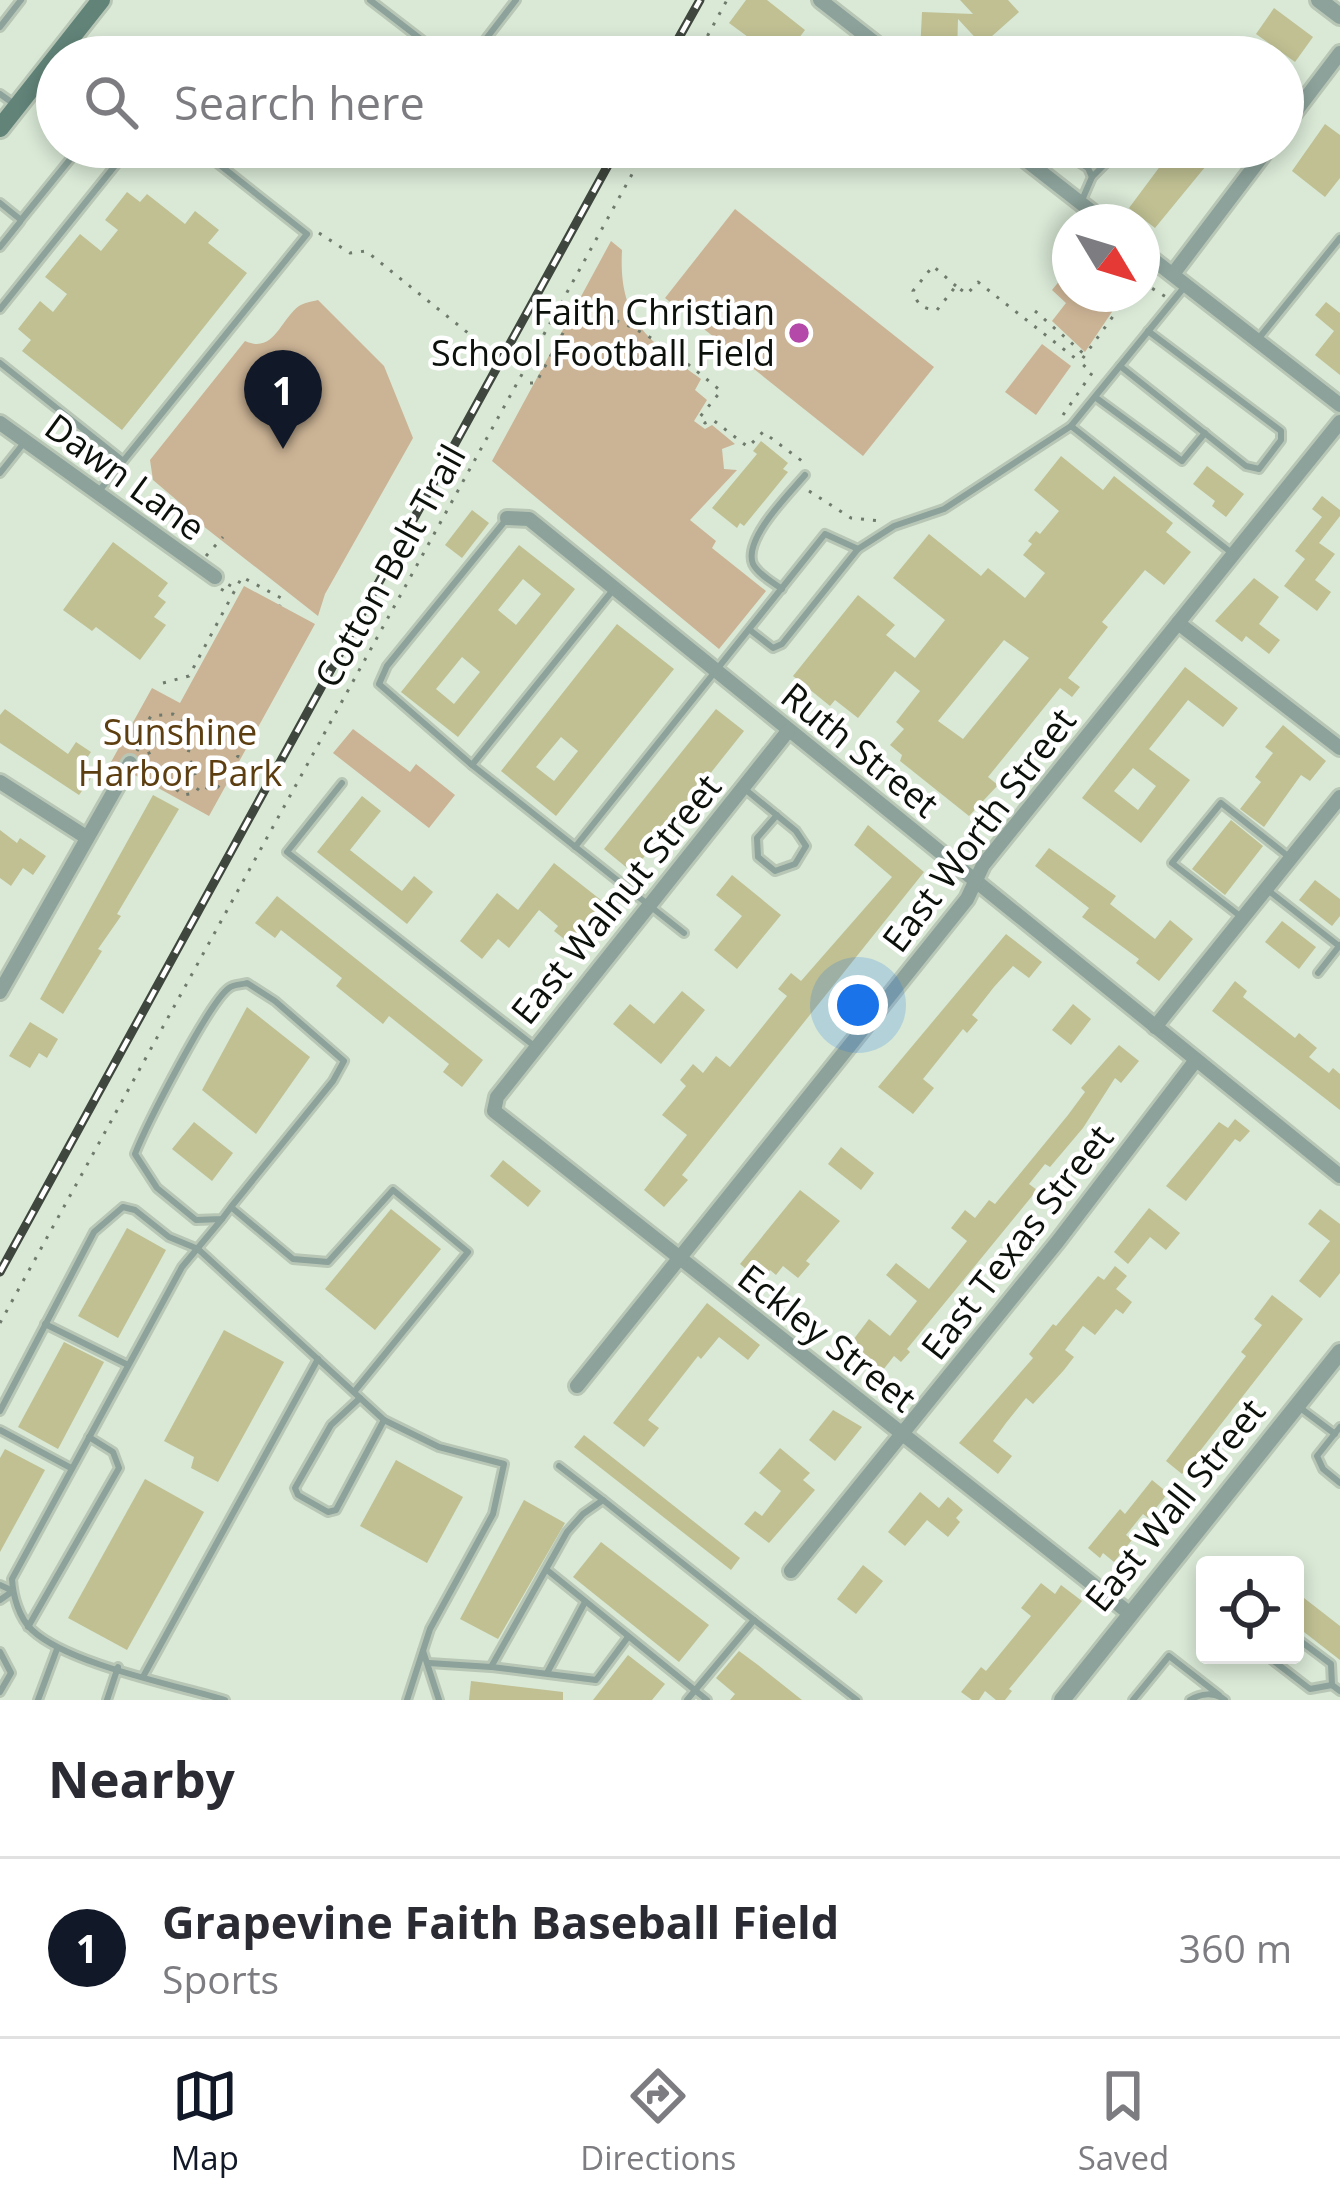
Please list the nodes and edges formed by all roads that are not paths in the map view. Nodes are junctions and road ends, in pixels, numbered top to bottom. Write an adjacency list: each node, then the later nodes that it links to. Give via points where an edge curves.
1 (21, 0): 8 (lane)
2 (101, 0): 9 (main road)
3 (370, 0): 10 (lane)
4 (516, 0): 11 (lane)
5 (820, 0): 12 (street)
6 (1319, 0): 7 (street)
7 (1340, 16)
8 (0, 27)
9 (72, 36)
10 (417, 36)
11 (488, 36)
12 (866, 36)
13 (1340, 53): 16 (street)
14 (36, 81): 17 (main road)
15 (0, 94): 17 (lane)
16 (1304, 100)
17 (6, 118)
18 (63, 168): 28 (lane)
19 (113, 168): 34 (lane)
20 (224, 168): 46 (lane, via 307,234)
21 (1040, 168): 27 (street)
22 (1088, 168): 25 (lane)
23 (1101, 168): 25 (lane)
24 (1253, 168): 32 (street)
25 (1092, 177): 27 (lane)
26 (0, 203): 28 (lane)
27 (1080, 203)
28 (21, 220): 30 (lane)
29 (1340, 238): 36 (lane)
30 (0, 247)
31 (1160, 264): 32 (street)
32 (1173, 274): 33 (street)
33 (1186, 285): 35 (lane); 36 (street)
34 (0, 309)
35 (1148, 332): 38 (lane); 44 (lane, via 1281,431 1281,440 1258,469)
36 (1257, 340): 40 (street)
37 (0, 363): 46 (lane)
38 (1120, 365): 39 (lane); 44 (lane)
39 (1095, 397): 43 (lane); 44 (lane, via 1182,461)
40 (1340, 405)
41 (1340, 422): 52 (street, East Worth Street)
42 (0, 423): 45 (street, Dawn Lane)
43 (1071, 426): 51 (lane, via 944,508); 52 (lane)
44 (1205, 434)
45 (25, 441): 47 (lane); 49 (street, Dawn Lane)
46 (122, 460): 49 (lane)
47 (0, 473)
48 (805, 475): 55 (lane, via 750,551 754,568)
49 (97, 494): 53 (street, Dawn Lane)
50 (507, 518): 54 (street, Ruth Street, via 529,519); 62 (lane, via 379,684)
51 (858, 549): 55 (lane, via 825,534); 57 (lane, via 782,644 773,648)
52 (1234, 554): 56 (street, East Worth Street)
53 (215, 577)
54 (614, 589): 58 (street, Ruth Street); 62 (lane)
55 (782, 589): 57 (lane)
56 (1178, 623): 60 (street); 71 (street, East Worth Street)
57 (750, 630): 58 (lane)
58 (716, 673): 59 (street, Ruth Street); 69 (lane)
59 (788, 731): 65 (street, East Walnut Street); 71 (street, Ruth Street)
60 (1340, 748)
61 (130, 763): 68 (street)
62 (472, 765): 69 (lane)
63 (0, 782): 68 (street)
64 (342, 784): 80 (lane, via 286,852)
65 (743, 787): 67 (lane); 73 (street, East Walnut Street)
66 (1340, 796): 70 (street)
67 (777, 815): 67 (lane, via 806,846 796,864 776,871 758,856 757,838)
68 (86, 837): 78 (street)
69 (575, 847): 73 (lane)
70 (1291, 858): 72 (street); 74 (lane, via 1221,803 1172,863)
71 (976, 881): 79 (street, Ruth Street); 87 (street, East Worth Street)
72 (1267, 889): 74 (street); 76 (lane)
73 (649, 907): 75 (lane); 80 (street, East Walnut Street)
74 (1243, 918): 79 (street)
75 (684, 933)
76 (1340, 946): 77 (lane)
77 (1318, 973)
78 (0, 992)
79 (1156, 1028): 81 (street, Ruth Street)
80 (536, 1047): 82 (street, East Walnut Street)
81 (1196, 1060): 83 (street, Ruth Street); 99 (street, East Texas Street)
82 (493, 1104): 87 (street, Eckley Street, via 501,1119)
83 (1340, 1176)
84 (231, 1208): 85 (lane); 85 (lane, via 344,1061 248,983 229,988 212,1011 135,1154 157,1188 196,1220); 93 (lane, via 293,1259 328,1262 393,1190 468,1252)
85 (222, 1219): 86 (lane)
86 (198, 1249): 88 (lane, via 123,1207 94,1232); 90 (lane); 91 (lane)
87 (679, 1258): 92 (street, East Worth Street); 99 (street, Eckley Street)
88 (45, 1324): 91 (lane); 95 (lane)
89 (1340, 1352): 94 (street, East Wall Street)
90 (318, 1359): 93 (lane); 124 (lane)
91 (128, 1365): 100 (lane)
92 (577, 1386)
93 (357, 1395): 96 (lane); 96 (lane, via 326,1432 298,1495 336,1510)
94 (1298, 1406): 98 (lane); 111 (street, East Wall Street)
95 (0, 1411)
96 (384, 1420): 117 (lane, via 439,1447 504,1464 493,1514)
97 (0, 1430): 102 (lane)
98 (1337, 1430): 103 (lane, via 1317,1456)
99 (903, 1436): 106 (street, East Texas Street); 111 (street, Eckley Street)
100 (89, 1437): 102 (lane); 113 (lane, via 113,1452 119,1468)
101 (560, 1466): 104 (lane)
102 (72, 1469): 108 (lane, via 12,1579)
103 (1340, 1483)
104 (603, 1500): 105 (lane, via 567,1532); 112 (lane)
105 (546, 1570): 110 (lane); 122 (lane)
106 (791, 1571)
107 (0, 1585): 108 (lane)
108 (13, 1591): 109 (lane); 113 (lane)
109 (0, 1600)
110 (585, 1602): 114 (lane); 123 (lane)
111 (1129, 1613): 137 (street, East Wall Street)
112 (754, 1620): 126 (lane); 136 (lane)
113 (28, 1627): 116 (lane)
114 (628, 1637): 123 (lane, via 596,1680); 126 (lane)
115 (1304, 1643): 125 (lane, via 1330,1664)
116 (57, 1649): 121 (lane); 129 (lane)
117 (423, 1651): 119 (lane); 132 (lane)
118 (0, 1652): 127 (lane, via 10,1673)
119 (429, 1664): 122 (lane); 133 (lane)
120 (1278, 1664): 125 (lane, via 1310,1689)
121 (118, 1667): 124 (lane); 130 (lane)
122 (491, 1667): 123 (lane)
123 (547, 1674)
124 (144, 1675): 131 (lane)
125 (1336, 1688)
126 (695, 1690): 134 (lane); 135 (lane)
127 (0, 1692)
128 (1222, 1697): 138 (lane, via 1169,1656); 139 (lane)
129 (38, 1700)
130 (107, 1700)
131 (225, 1700)
132 (407, 1700)
133 (439, 1700)
134 (687, 1700)
135 (707, 1700)
136 (857, 1700)
137 (1062, 1700)
138 (1133, 1700)
139 (1190, 1700)

